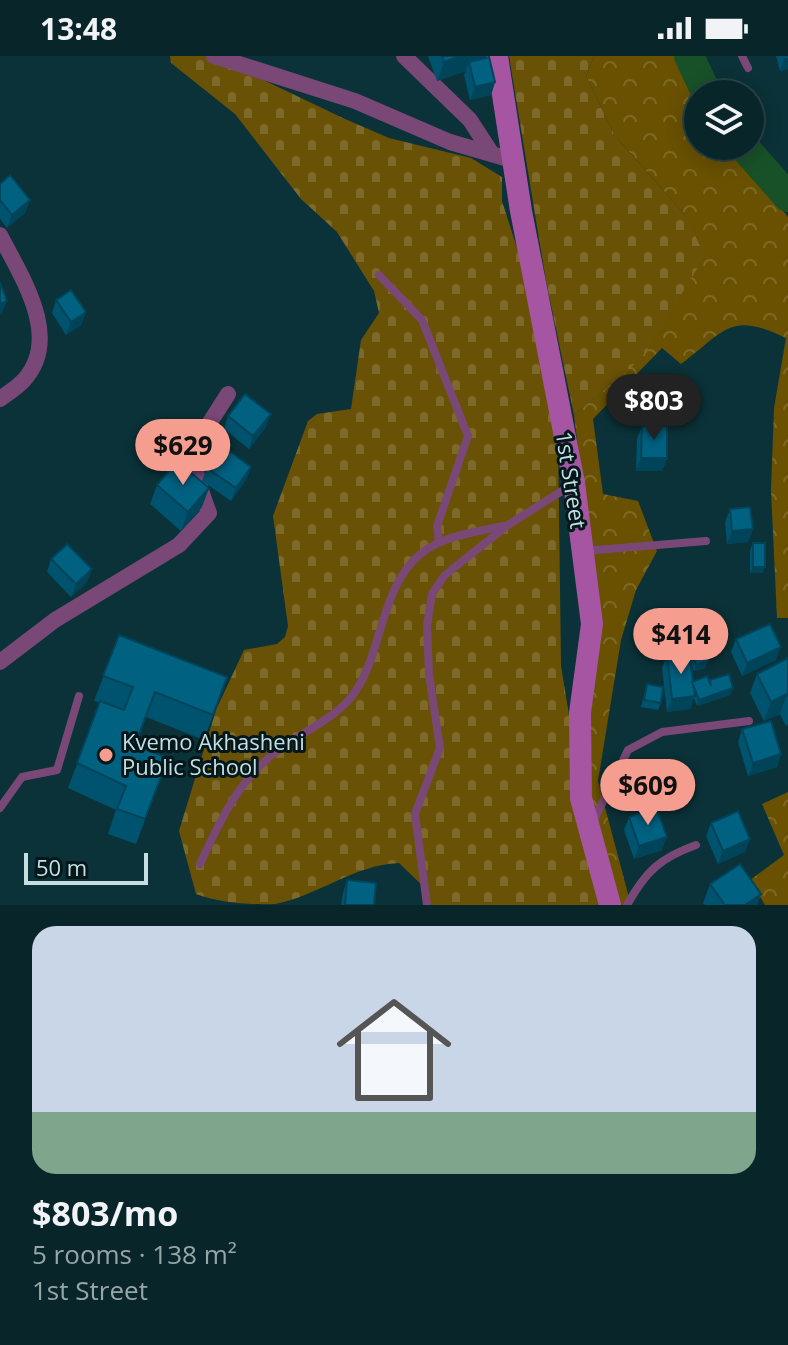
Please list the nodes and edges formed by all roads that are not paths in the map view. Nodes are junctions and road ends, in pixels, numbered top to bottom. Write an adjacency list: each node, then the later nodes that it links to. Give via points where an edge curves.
1 (214, 56): 6 (street, via 355,101 450,142)
2 (404, 56): 6 (street)
3 (497, 56): 6 (street, 1st Street)
4 (742, 56): 5 (lane)
5 (748, 68)
6 (502, 157): 11 (street, 1st Street)
7 (0, 235): 10 (street, via 37,310 38,337 26,378)
8 (379, 275): 14 (lane, via 422,320 468,436 437,526)
9 (228, 394): 16 (street, via 197,444 193,471 209,513 179,545 55,620)
10 (0, 399)
11 (574, 483): 12 (lane); 15 (street, 1st Street)
12 (508, 525): 14 (lane); 23 (lane, via 444,576 432,594 429,674 440,748 415,814)
13 (706, 541): 15 (lane)
14 (439, 542): 22 (lane, via 407,567 365,678 352,697 248,777 223,813)
15 (582, 551): 20 (street, 1st Street, via 592,624 579,759)
16 (0, 662)
17 (79, 696): 19 (lane, via 57,770 22,777)
18 (749, 721): 20 (lane, via 662,732 628,750)
19 (0, 808)
20 (589, 829): 24 (street, 1st Street)
21 (696, 845): 25 (lane, via 665,857 640,882)
22 (200, 864)
23 (427, 905)
24 (610, 905)
25 (627, 905)

